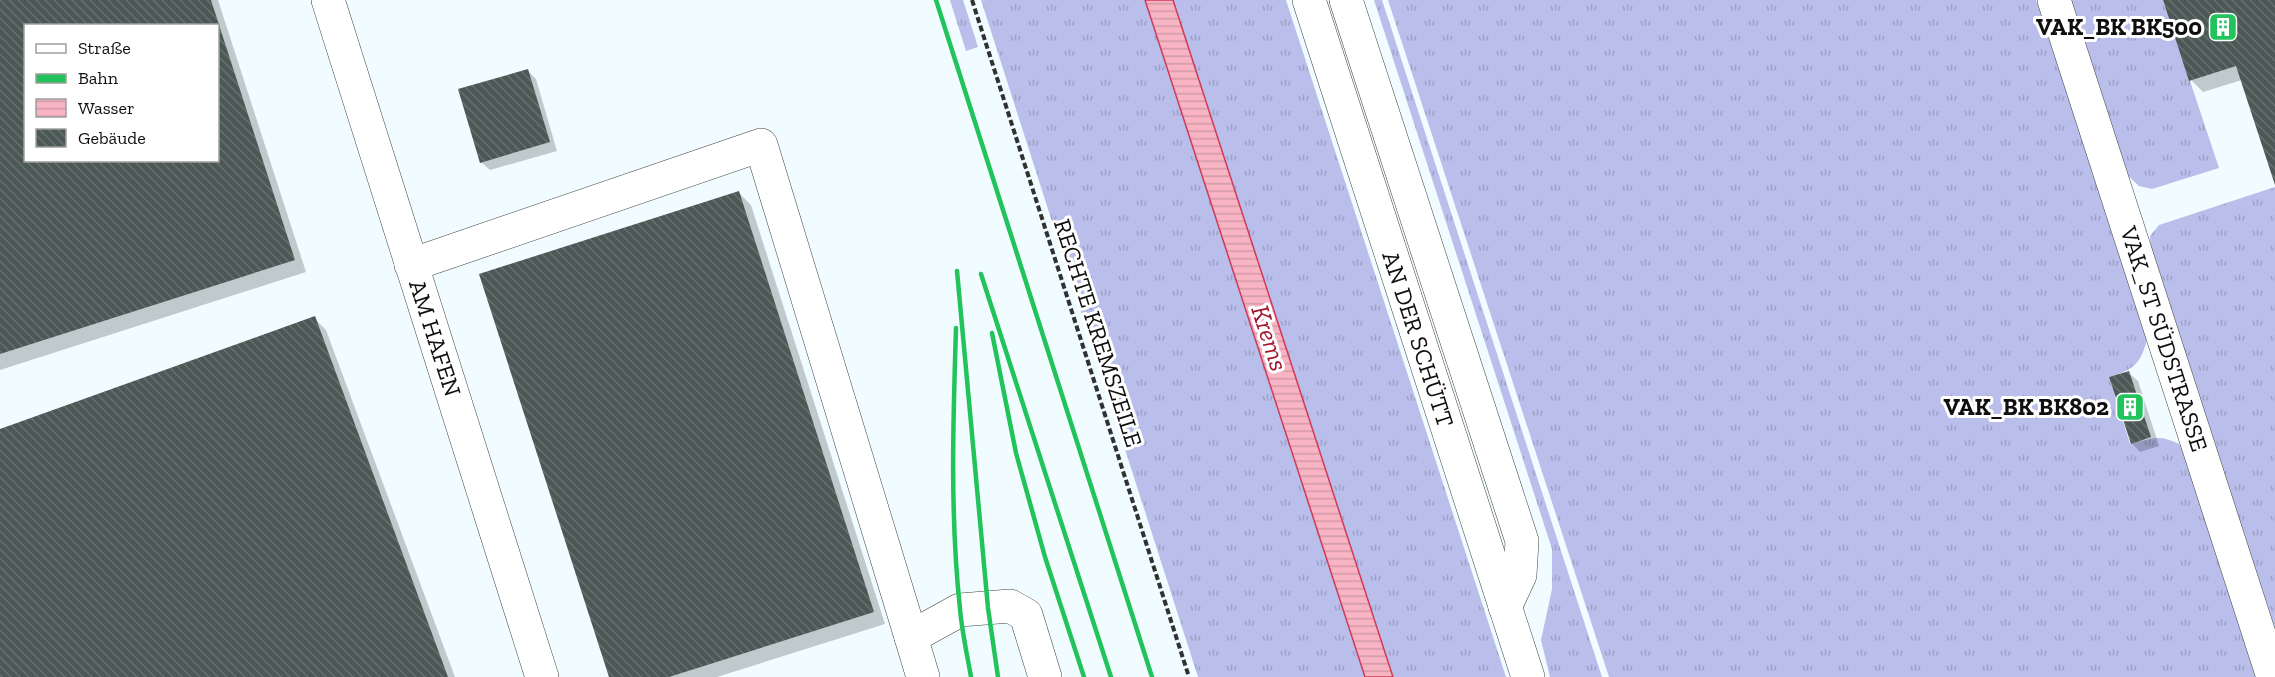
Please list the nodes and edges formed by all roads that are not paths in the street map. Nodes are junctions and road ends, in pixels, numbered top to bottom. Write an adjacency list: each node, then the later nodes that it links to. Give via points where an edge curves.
1 (328, 0): 5 (street, AM HAFEN)
2 (1310, 0): 6 (street, AN DER SCHÜTT)
3 (1346, 0): 6 (street, via 1522,541 1520,575)
4 (2054, 0): 12 (street, VAK_ST SÜDSTRASSE)
5 (411, 265): 7 (street, via 761,146); 8 (street, AM HAFEN)
6 (1504, 607): 11 (street, AN DER SCHÜTT)
7 (911, 637): 9 (street); 10 (street, via 960,610 1010,606 1026,615)
8 (542, 677)
9 (923, 677)
10 (1045, 677)
11 (1528, 677)
12 (2273, 677)

